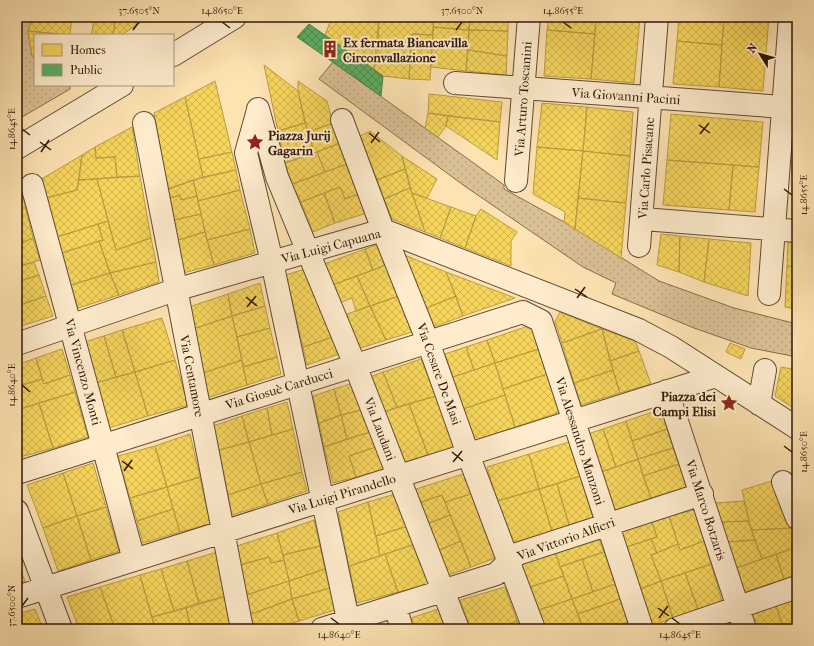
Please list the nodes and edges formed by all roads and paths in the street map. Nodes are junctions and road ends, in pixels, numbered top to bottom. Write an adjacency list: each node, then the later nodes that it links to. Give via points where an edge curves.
1 (235, 17): 5 (street)
2 (529, 17): 8 (street, Via Arturo Toscanini)
3 (657, 17): 9 (street, Via Carlo Pisacane)
4 (790, 17): 10 (street)
5 (174, 54)
6 (455, 83): 8 (street, Via Giovanni Pacini)
7 (120, 86): 13 (street)
8 (524, 88): 9 (street, Via Giovanni Pacini); 14 (street, Via Arturo Toscanini)
9 (651, 98): 10 (street, Via Giovanni Pacini); 16 (street, Via Carlo Pisacane)
10 (790, 107): 17 (street)
11 (342, 120): 18 (street, Via Cesare De Masi)
12 (144, 123): 23 (street, Via Centamore)
13 (17, 148)
14 (516, 181)
15 (32, 185): 26 (street, Via Vincenzo Monti)
16 (643, 218): 17 (street); 20 (street, Via Carlo Pisacane)
17 (772, 229): 19 (street); 24 (street)
18 (383, 230): 21 (street, Via Luigi Capuana); 27 (street, Via Cesare De Masi); 31 (street, Via Luigi Capuana, via 639,330)
19 (797, 231)
20 (639, 246)
21 (308, 252): 22 (street, Via Luigi Capuana); 22 (street, Via Laudani, via 277,177 258,109 246,153); 29 (street, Via Laudani)
22 (272, 262): 23 (street, Via Luigi Capuana); 32 (street)
23 (176, 290): 26 (street, Via Luigi Capuana); 35 (street, Via Centamore)
24 (769, 294)
25 (541, 321): 27 (street, Via Giosuè Carducci, via 523,312); 36 (street, Via Alessandro Manzoni)
26 (70, 326): 28 (street, Via Luigi Capuana); 38 (street, Via Vincenzo Monti)
27 (428, 342): 29 (street, Via Giosuè Carducci); 39 (street, Via Cesare De Masi)
28 (17, 344)
29 (355, 365): 32 (street, Via Giosuè Carducci); 41 (street, Via Laudani)
30 (765, 370): 34 (street)
31 (716, 376): 33 (street, Via Luigi Pirandello); 34 (street, Via Luigi Capuana)
32 (297, 383): 35 (street, Via Giosuè Carducci); 44 (street)
33 (667, 391): 36 (street, Via Luigi Pirandello); 43 (street, Via Marco Botzaris)
34 (759, 404): 37 (street, Via Luigi Capuana)
35 (200, 414): 38 (street, Via Giosuè Carducci); 48 (street, Via Centamore)
36 (573, 421): 39 (street, Via Luigi Pirandello); 47 (street, Via Alessandro Manzoni)
37 (797, 428)
38 (103, 444): 40 (street, Via Giosuè Carducci); 49 (street, Via Vincenzo Monti)
39 (468, 454): 41 (street, Via Luigi Pirandello); 50 (street, Via Cesare De Masi)
40 (17, 473)
41 (398, 476): 44 (street, Via Luigi Pirandello); 53 (street, Via Laudani)
42 (783, 482): 46 (street)
43 (702, 494): 47 (street, Via Vittorio Alfieri); 56 (street, Via Marco Botzaris)
44 (322, 500): 48 (street, Via Luigi Pirandello); 57 (street)
45 (17, 511): 51 (street)
46 (797, 518)
47 (608, 524): 50 (street, Via Vittorio Alfieri, via 517,554); 64 (street, Via Alessandro Manzoni)
48 (222, 532): 49 (street, Via Luigi Pirandello); 59 (street, Via Centamore)
49 (134, 560): 51 (street, Via Luigi Pirandello)
50 (509, 561): 53 (street, Via Vittorio Alfieri, via 496,574); 63 (street, Via Cesare De Masi)
51 (46, 587): 54 (street, Via Luigi Pirandello); 58 (street)
52 (797, 588): 56 (street)
53 (443, 592): 55 (street, Via Vittorio Alfieri); 62 (street, Via Laudani)
54 (17, 597)
55 (395, 606): 57 (street, Via Vittorio Alfieri); 61 (street)
56 (738, 608): 65 (street); 66 (street, Via Marco Botzaris)
57 (349, 625): 60 (street, Via Vittorio Alfieri)
58 (61, 629)
59 (242, 629)
60 (322, 629)
61 (402, 629)
62 (458, 629)
63 (534, 629)
64 (642, 629)
65 (675, 629)
66 (745, 629)

